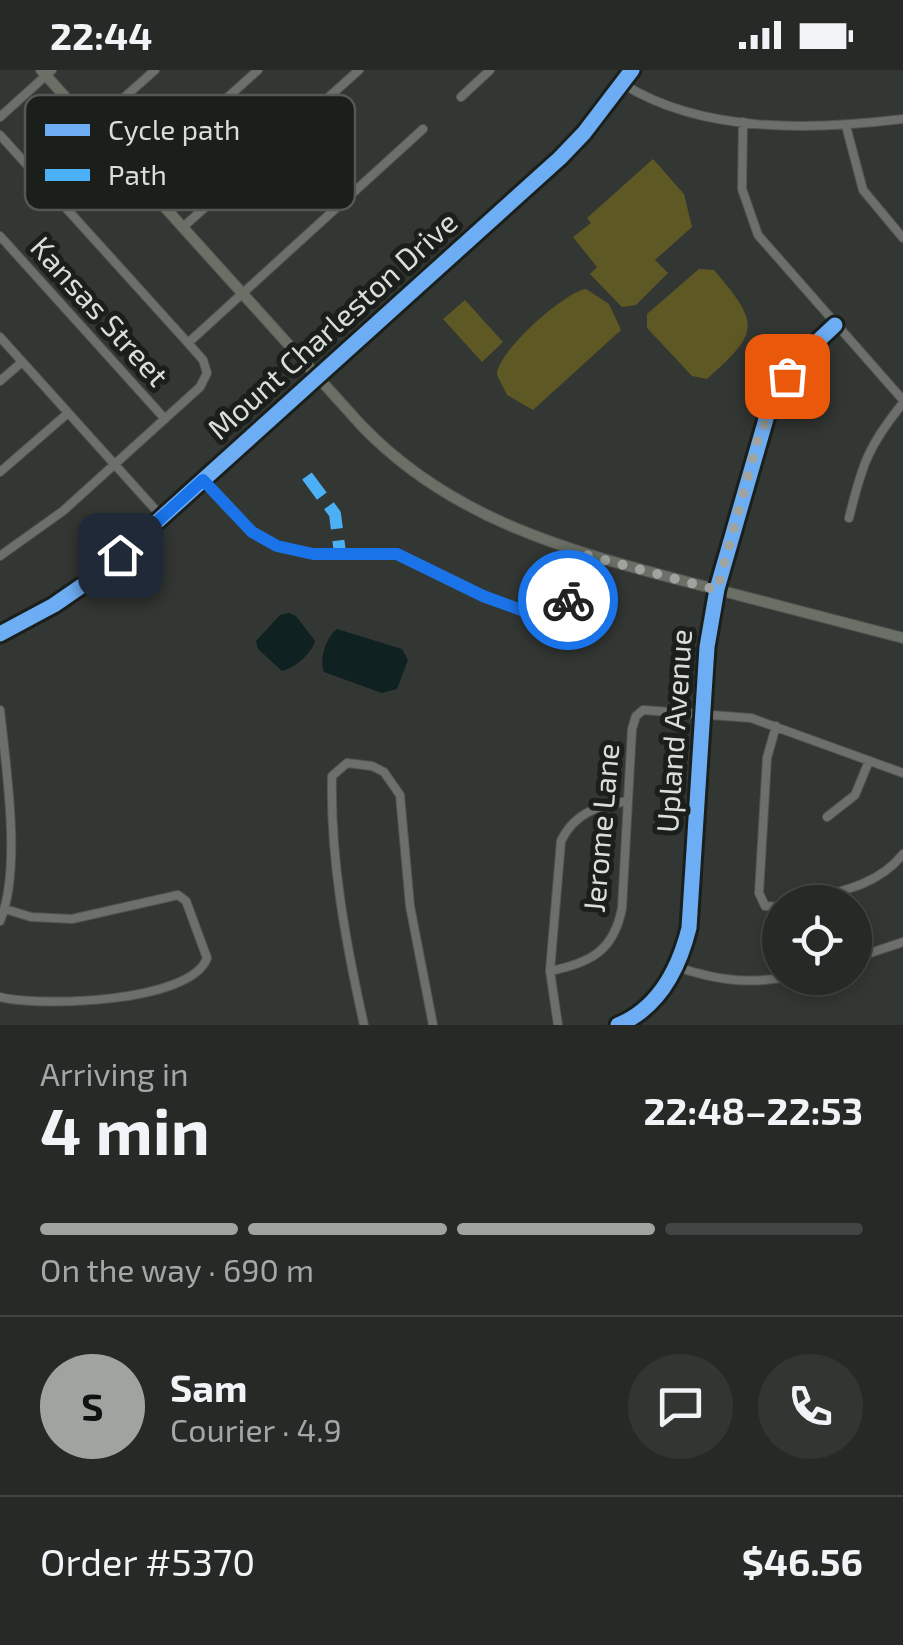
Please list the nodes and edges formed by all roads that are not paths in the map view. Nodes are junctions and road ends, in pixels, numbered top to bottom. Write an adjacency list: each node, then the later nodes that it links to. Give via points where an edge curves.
1 (154, 70): 9 (street)
2 (258, 70): 10 (street)
3 (359, 70): 11 (street)
4 (490, 70): 12 (street)
5 (632, 70): 7 (street, Mount Charleston Drive)
6 (46, 72): 8 (main road); 13 (street)
7 (623, 84): 15 (street, via 668,105); 33 (street, Mount Charleston Drive, via 560,158)
8 (66, 95)
9 (126, 95)
10 (230, 95)
11 (331, 95)
12 (461, 98)
13 (0, 117)
14 (903, 119): 16 (street)
15 (743, 122): 16 (street); 29 (street, via 740,171 752,222)
16 (846, 126): 27 (street, via 862,190)
17 (423, 129): 20 (street)
18 (0, 134): 19 (street)
19 (25, 162)
20 (355, 191)
21 (68, 210): 31 (street)
22 (166, 210): 25 (main road)
23 (202, 210): 25 (street)
24 (334, 210): 28 (street)
25 (182, 228): 28 (main road)
26 (0, 236): 37 (street, Kansas Street)
27 (903, 238)
28 (242, 294): 31 (street); 33 (main road)
29 (835, 324): 35 (street); 45 (street, Upland Avenue, via 804,354 768,412)
30 (0, 337): 32 (street)
31 (188, 343): 37 (street, via 207,373)
32 (22, 362): 34 (street); 36 (street)
33 (317, 377): 40 (street, Mount Charleston Drive); 43 (main road, via 394,457 448,496 510,529)
34 (0, 382)
35 (903, 402): 42 (street, via 867,453)
36 (68, 413): 38 (street); 39 (street)
37 (164, 419): 38 (street)
38 (114, 464): 41 (street); 44 (street, via 38,532)
39 (0, 472)
40 (203, 480): 41 (street, Mount Charleston Drive); 43 (street, via 252,532 284,549 397,554 551,621 562,618)
41 (162, 517): 46 (street, Mount Charleston Drive, via 76,592)
42 (849, 518)
43 (582, 554): 45 (main road)
44 (0, 556)
45 (717, 590): 47 (main road); 49 (street, Upland Avenue)
46 (0, 634)
47 (903, 638)
48 (0, 710): 51 (street)
49 (703, 712): 50 (street); 54 (street, Jerome Lane, via 648,709 636,716); 64 (street, Upland Avenue, via 689,928)
50 (776, 726): 52 (street); 59 (street, via 767,758)
51 (1, 732): 56 (street)
52 (869, 761): 53 (street); 55 (street, via 855,795)
53 (903, 773)
54 (628, 800): 65 (street, Jerome Lane, via 615,933 597,956); 65 (street, via 589,810 562,836)
55 (827, 817)
56 (4, 818): 60 (street, via 11,882)
57 (903, 854): 58 (street, via 887,872)
58 (860, 885)
59 (762, 900)
60 (5, 910): 61 (street); 67 (street, via 72,919 172,894 182,896 205,949 202,968 158,988 74,1003)
61 (0, 921)
62 (903, 942): 63 (street)
63 (872, 952)
64 (677, 967): 66 (street, via 721,980); 68 (street, Upland Avenue, via 656,996)
65 (550, 971): 71 (street)
66 (762, 979)
67 (0, 997)
68 (622, 1024)
69 (364, 1025): 70 (street, via 343,915 332,784 347,763 372,766 398,787 410,906)
70 (433, 1025)
71 (558, 1025)

